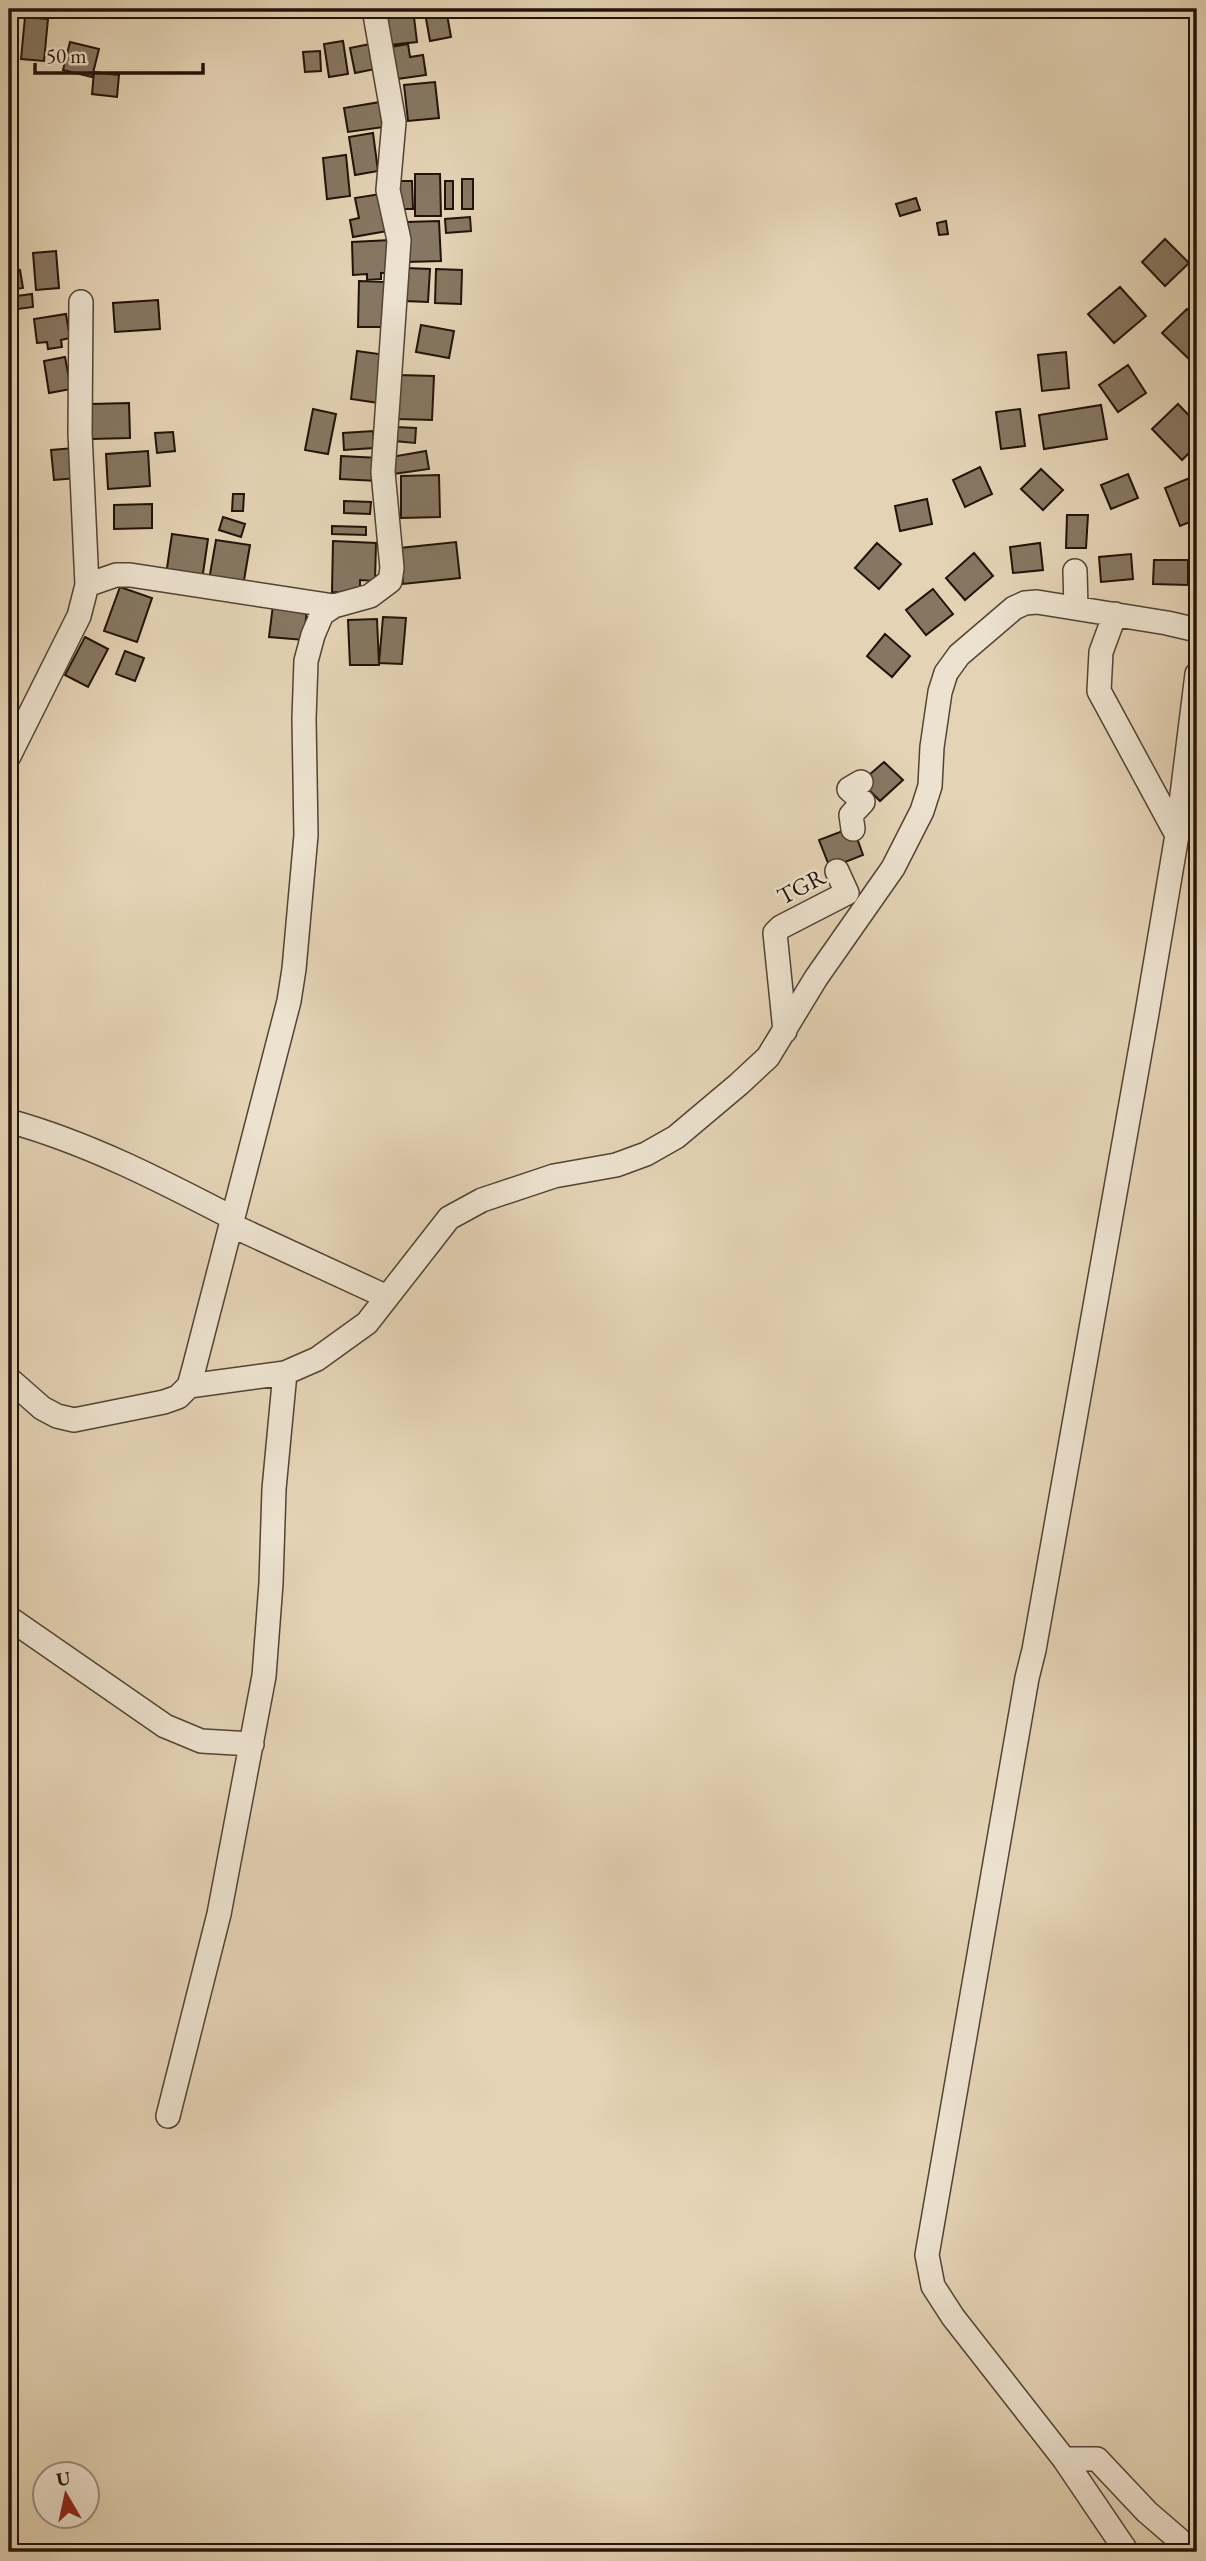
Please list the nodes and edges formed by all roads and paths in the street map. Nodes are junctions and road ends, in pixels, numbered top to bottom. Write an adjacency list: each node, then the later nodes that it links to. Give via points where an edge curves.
1 (374, 9): 5 (street, via 394,122 388,190 399,240 383,472 392,568 390,582 381,590)
2 (81, 302): 4 (street, via 80,433)
3 (1075, 571): 6 (street)
4 (88, 585): 5 (street, via 130,575); 10 (street, via 79,616)
5 (334, 606): 17 (street, via 322,614 306,661 306,835 289,1001)
6 (1076, 608): 7 (street); 15 (street, via 1037,602 1014,608 959,655 946,673 930,786 922,811 893,868)
7 (1115, 614): 8 (street); 13 (street, via 1101,652 1099,691)
8 (1197, 630)
9 (1197, 674): 13 (street)
10 (9, 756)
11 (861, 782): 12 (street, via 849,789 863,802 851,815)
12 (853, 829)
13 (1177, 835): 25 (street, via 927,2255 933,2286 953,2317)
14 (838, 871): 15 (street, TGR, via 846,893 775,933)
15 (785, 1031): 18 (street, via 768,1057 666,1143 616,1164 554,1176 482,1200 449,1218)
16 (9, 1121): 17 (street, via 54,1133 132,1166)
17 (232, 1222): 18 (street); 21 (street)
18 (387, 1297): 19 (street, via 367,1323 317,1359)
19 (285, 1373): 21 (street); 23 (street, via 264,1676)
20 (9, 1379): 21 (street, via 42,1408 74,1420 164,1402)
21 (189, 1386)
22 (9, 1618): 23 (street, via 165,1726 201,1741)
23 (252, 1744): 24 (street, via 219,1914)
24 (168, 2116)
25 (1064, 2459): 26 (street, via 1097,2459 1147,2512 1191,2550); 27 (street)
26 (1197, 2550)
27 (1127, 2552)

